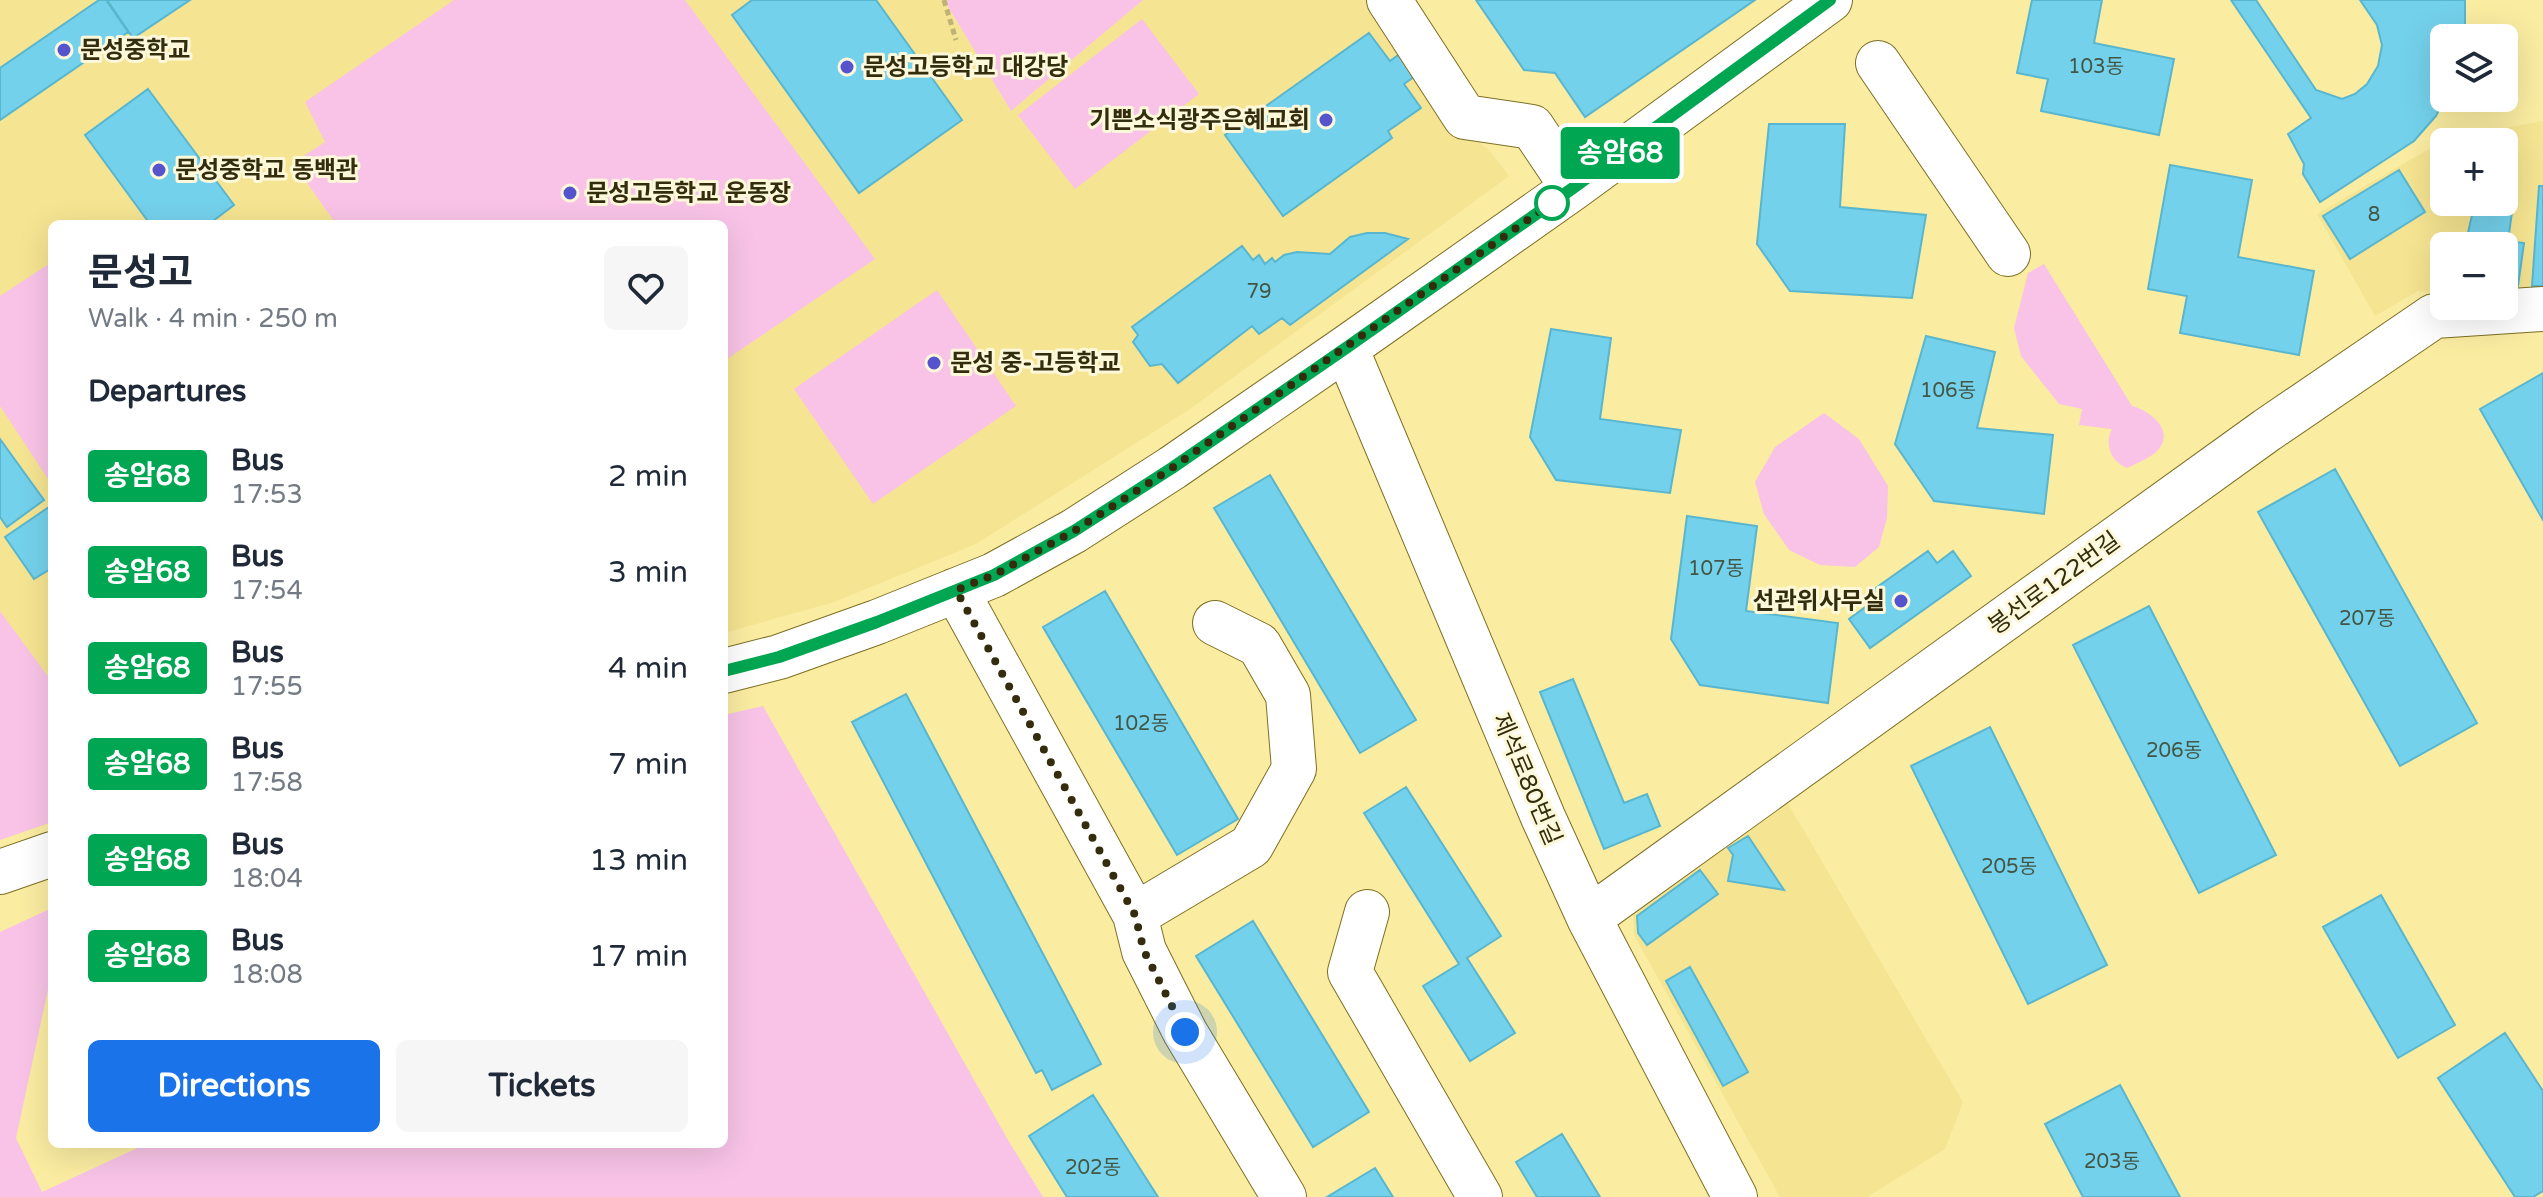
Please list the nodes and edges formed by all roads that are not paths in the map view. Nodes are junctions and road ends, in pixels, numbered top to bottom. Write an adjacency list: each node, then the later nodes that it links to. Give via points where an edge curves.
1 (1389, 0): 4 (street, via 1465,117 1532,127)
2 (1830, 0): 4 (street)
3 (1878, 63): 5 (street)
4 (1573, 188): 7 (street)
5 (2008, 254)
6 (2543, 309): 15 (street, 봉선로122번길, via 2434,316 2267,430)
7 (1346, 348): 8 (street, via 1074,531); 15 (street, 제석로80번길)
8 (956, 590): 10 (street, via 837,638); 14 (street)
9 (1215, 623): 14 (street, via 1259,645 1288,695 1294,769 1251,846)
10 (728, 670)
11 (48, 855): 12 (street)
12 (0, 872)
13 (1367, 912): 17 (street, via 1350,972)
14 (1135, 915): 16 (street, via 1144,951 1185,1032)
15 (1589, 918): 18 (street, 제석로80번길)
16 (1284, 1197)
17 (1480, 1197)
18 (1735, 1197)

